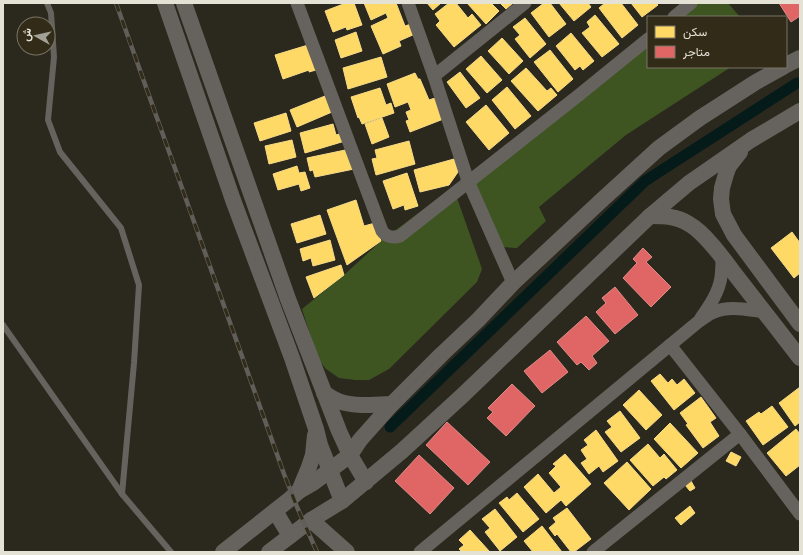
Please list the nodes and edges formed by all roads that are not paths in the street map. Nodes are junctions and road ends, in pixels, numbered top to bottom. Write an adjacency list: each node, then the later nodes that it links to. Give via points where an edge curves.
1 (47, 3): 34 (lane, via 51,13 54,57 48,120 60,152 121,228 139,285)
2 (165, 3): 28 (street)
3 (184, 3): 26 (street, via 288,299)
4 (297, 3): 16 (street, via 384,234 400,236)
5 (408, 3): 13 (street)
6 (525, 3): 13 (street)
7 (691, 3): 8 (street)
8 (675, 16)
9 (647, 40): 16 (street)
10 (800, 58): 11 (street)
11 (787, 64)
12 (781, 68): 19 (street, via 700,118 659,148)
13 (434, 76): 16 (street)
14 (800, 111): 15 (street)
15 (751, 140): 17 (street, via 689,183); 22 (street, via 729,166 722,188 723,214 734,235)
16 (468, 181): 19 (street)
17 (650, 216): 18 (street, via 671,217 690,224); 32 (street, via 435,421)
18 (722, 257): 20 (street); 21 (street, via 718,290)
19 (513, 283): 27 (street)
20 (765, 312): 21 (street, via 728,308 713,312); 25 (street)
21 (698, 322): 24 (street)
22 (800, 324)
23 (3, 325): 34 (lane)
24 (670, 345): 29 (street); 44 (street)
25 (800, 358)
26 (324, 393): 27 (street, via 346,403); 30 (street)
27 (392, 404): 30 (street)
28 (316, 429): 31 (street); 33 (street, via 313,455)
29 (740, 434): 37 (street); 45 (street)
30 (350, 455): 31 (street); 32 (street)
31 (330, 469): 33 (street); 35 (street)
32 (366, 482): 35 (street)
33 (299, 491): 36 (street)
34 (122, 494): 40 (lane)
35 (342, 501): 38 (street)
36 (274, 511): 39 (street); 41 (street)
37 (800, 514)
38 (312, 520): 39 (street); 43 (street)
39 (290, 536): 42 (street)
40 (171, 552)
41 (223, 552)
42 (269, 552)
43 (347, 552)
44 (420, 552)
45 (593, 552)

